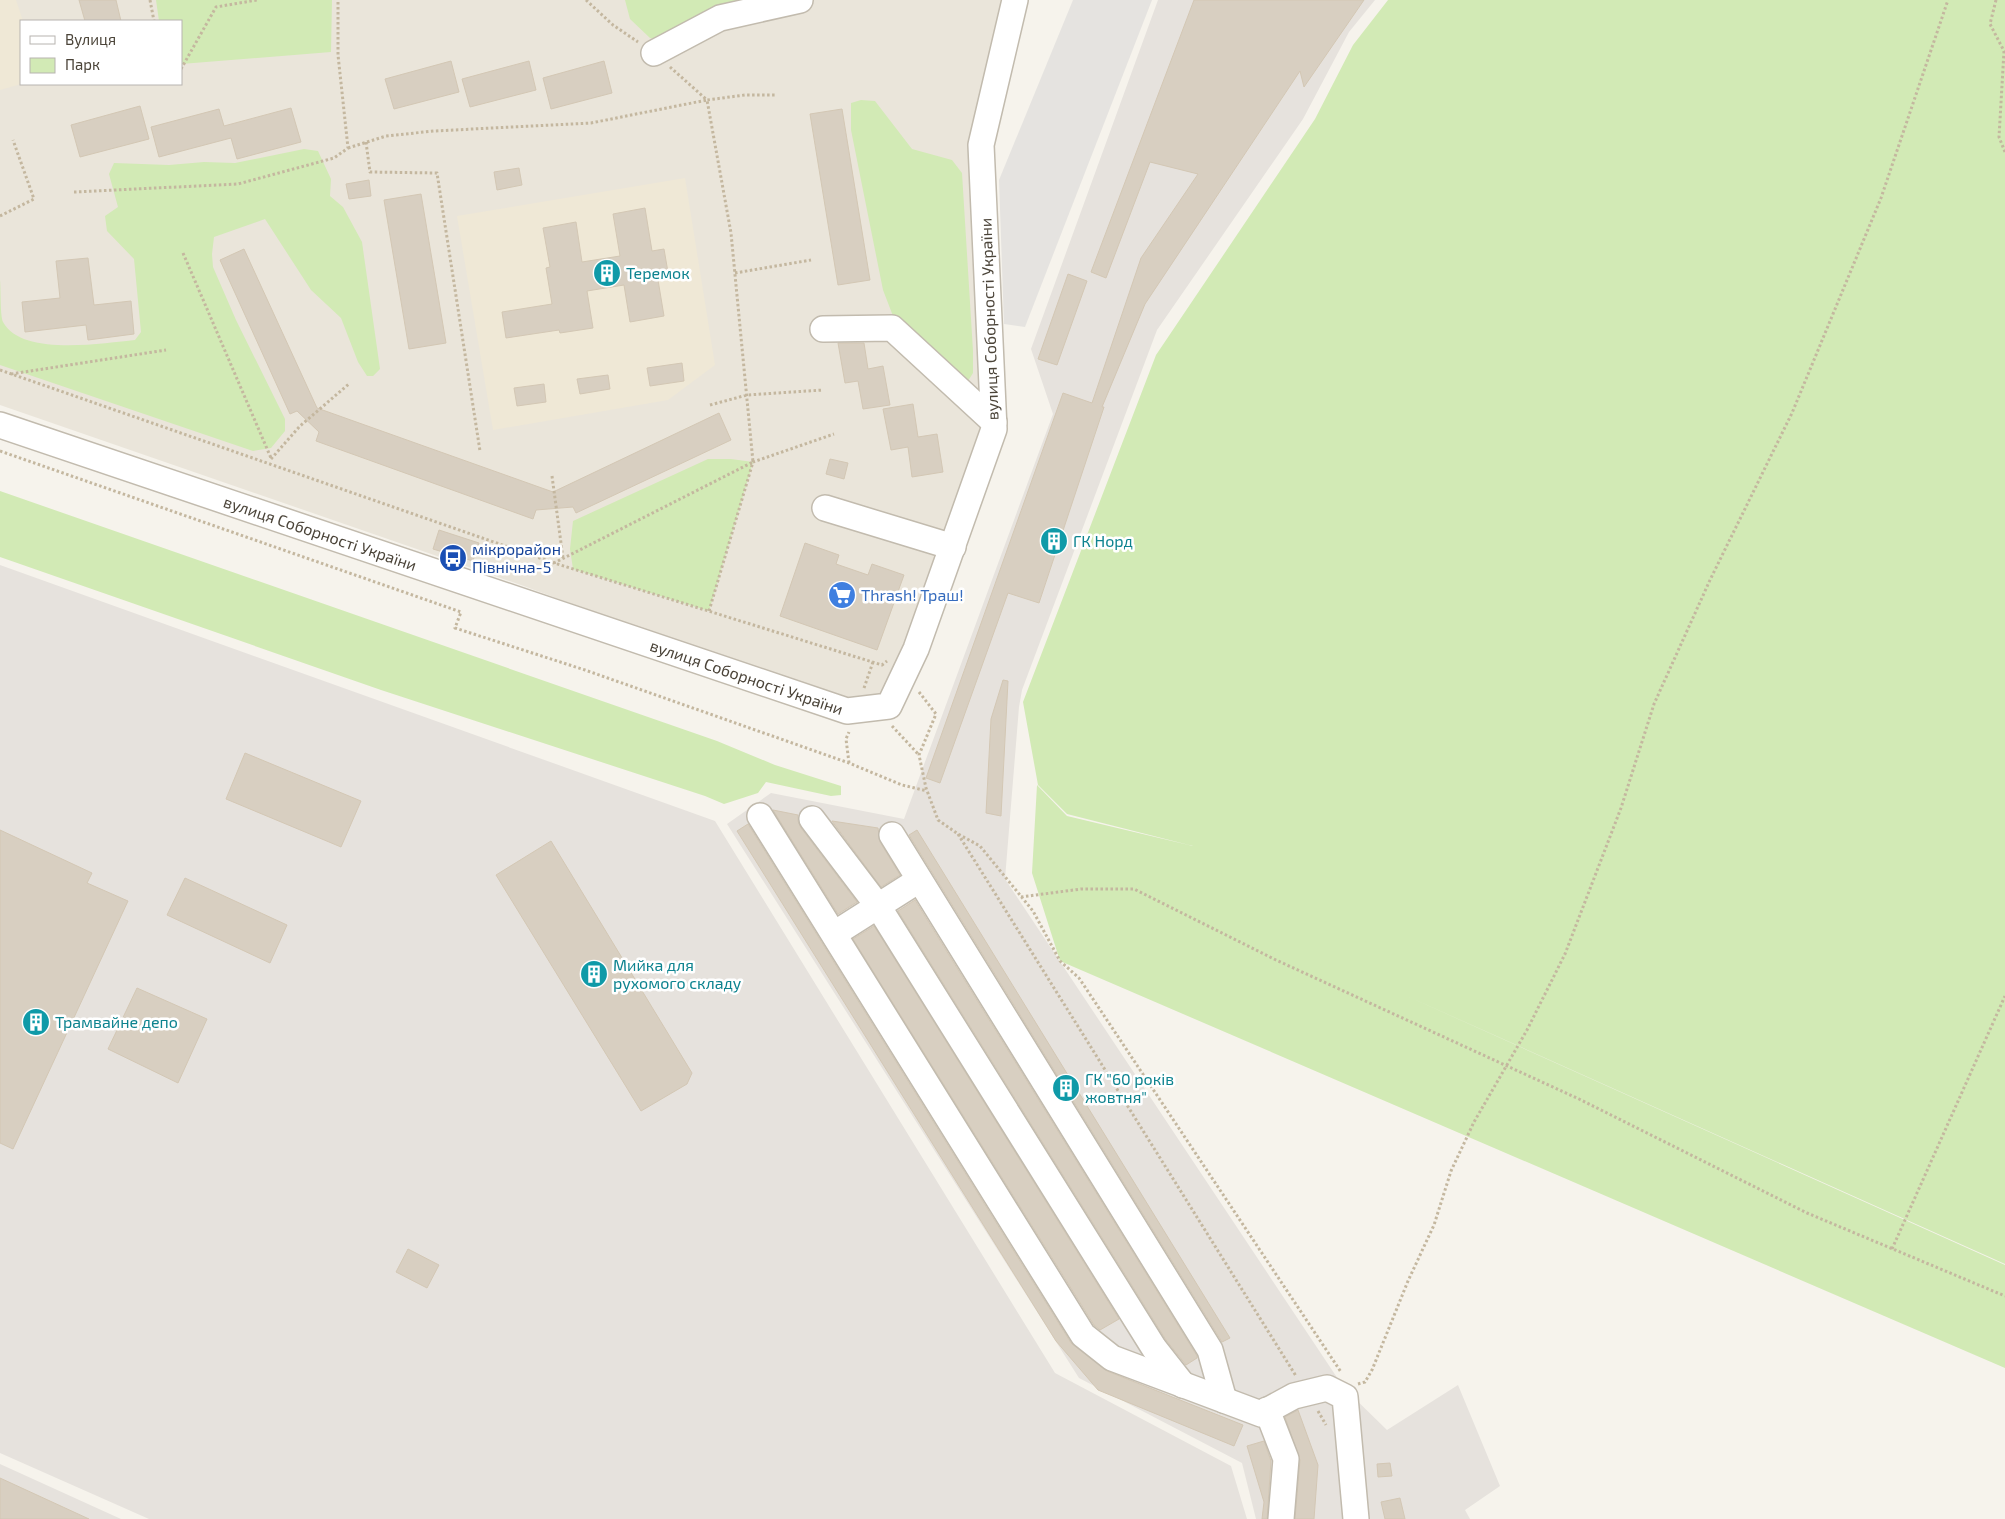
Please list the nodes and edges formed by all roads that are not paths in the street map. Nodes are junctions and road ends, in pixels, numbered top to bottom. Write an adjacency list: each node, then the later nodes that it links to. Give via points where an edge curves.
1 (800, 0): 3 (street, via 720,18)
2 (1015, 0): 5 (street, вулиця Соборності України, via 981,145)
3 (654, 53)
4 (823, 329): 5 (street, via 892,328)
5 (994, 422): 8 (street, вулиця Соборності України)
6 (0, 425): 8 (street, вулиця Соборності України, via 847,711 889,706 916,649)
7 (825, 508): 8 (street)
8 (953, 547)
9 (760, 816): 14 (street)
10 (812, 819): 13 (street)
11 (892, 835): 12 (street)
12 (919, 880): 13 (street); 16 (street, via 1210,1350)
13 (878, 906): 14 (street); 15 (street, via 1154,1348)
14 (834, 934): 15 (street, via 1083,1335 1112,1358)
15 (1183, 1385): 16 (street)
16 (1224, 1400): 17 (street, via 1261,1414)
17 (1267, 1410): 18 (street, via 1286,1459); 19 (street, via 1294,1396 1327,1388 1344,1390)
18 (1281, 1519)
19 (1356, 1519)

